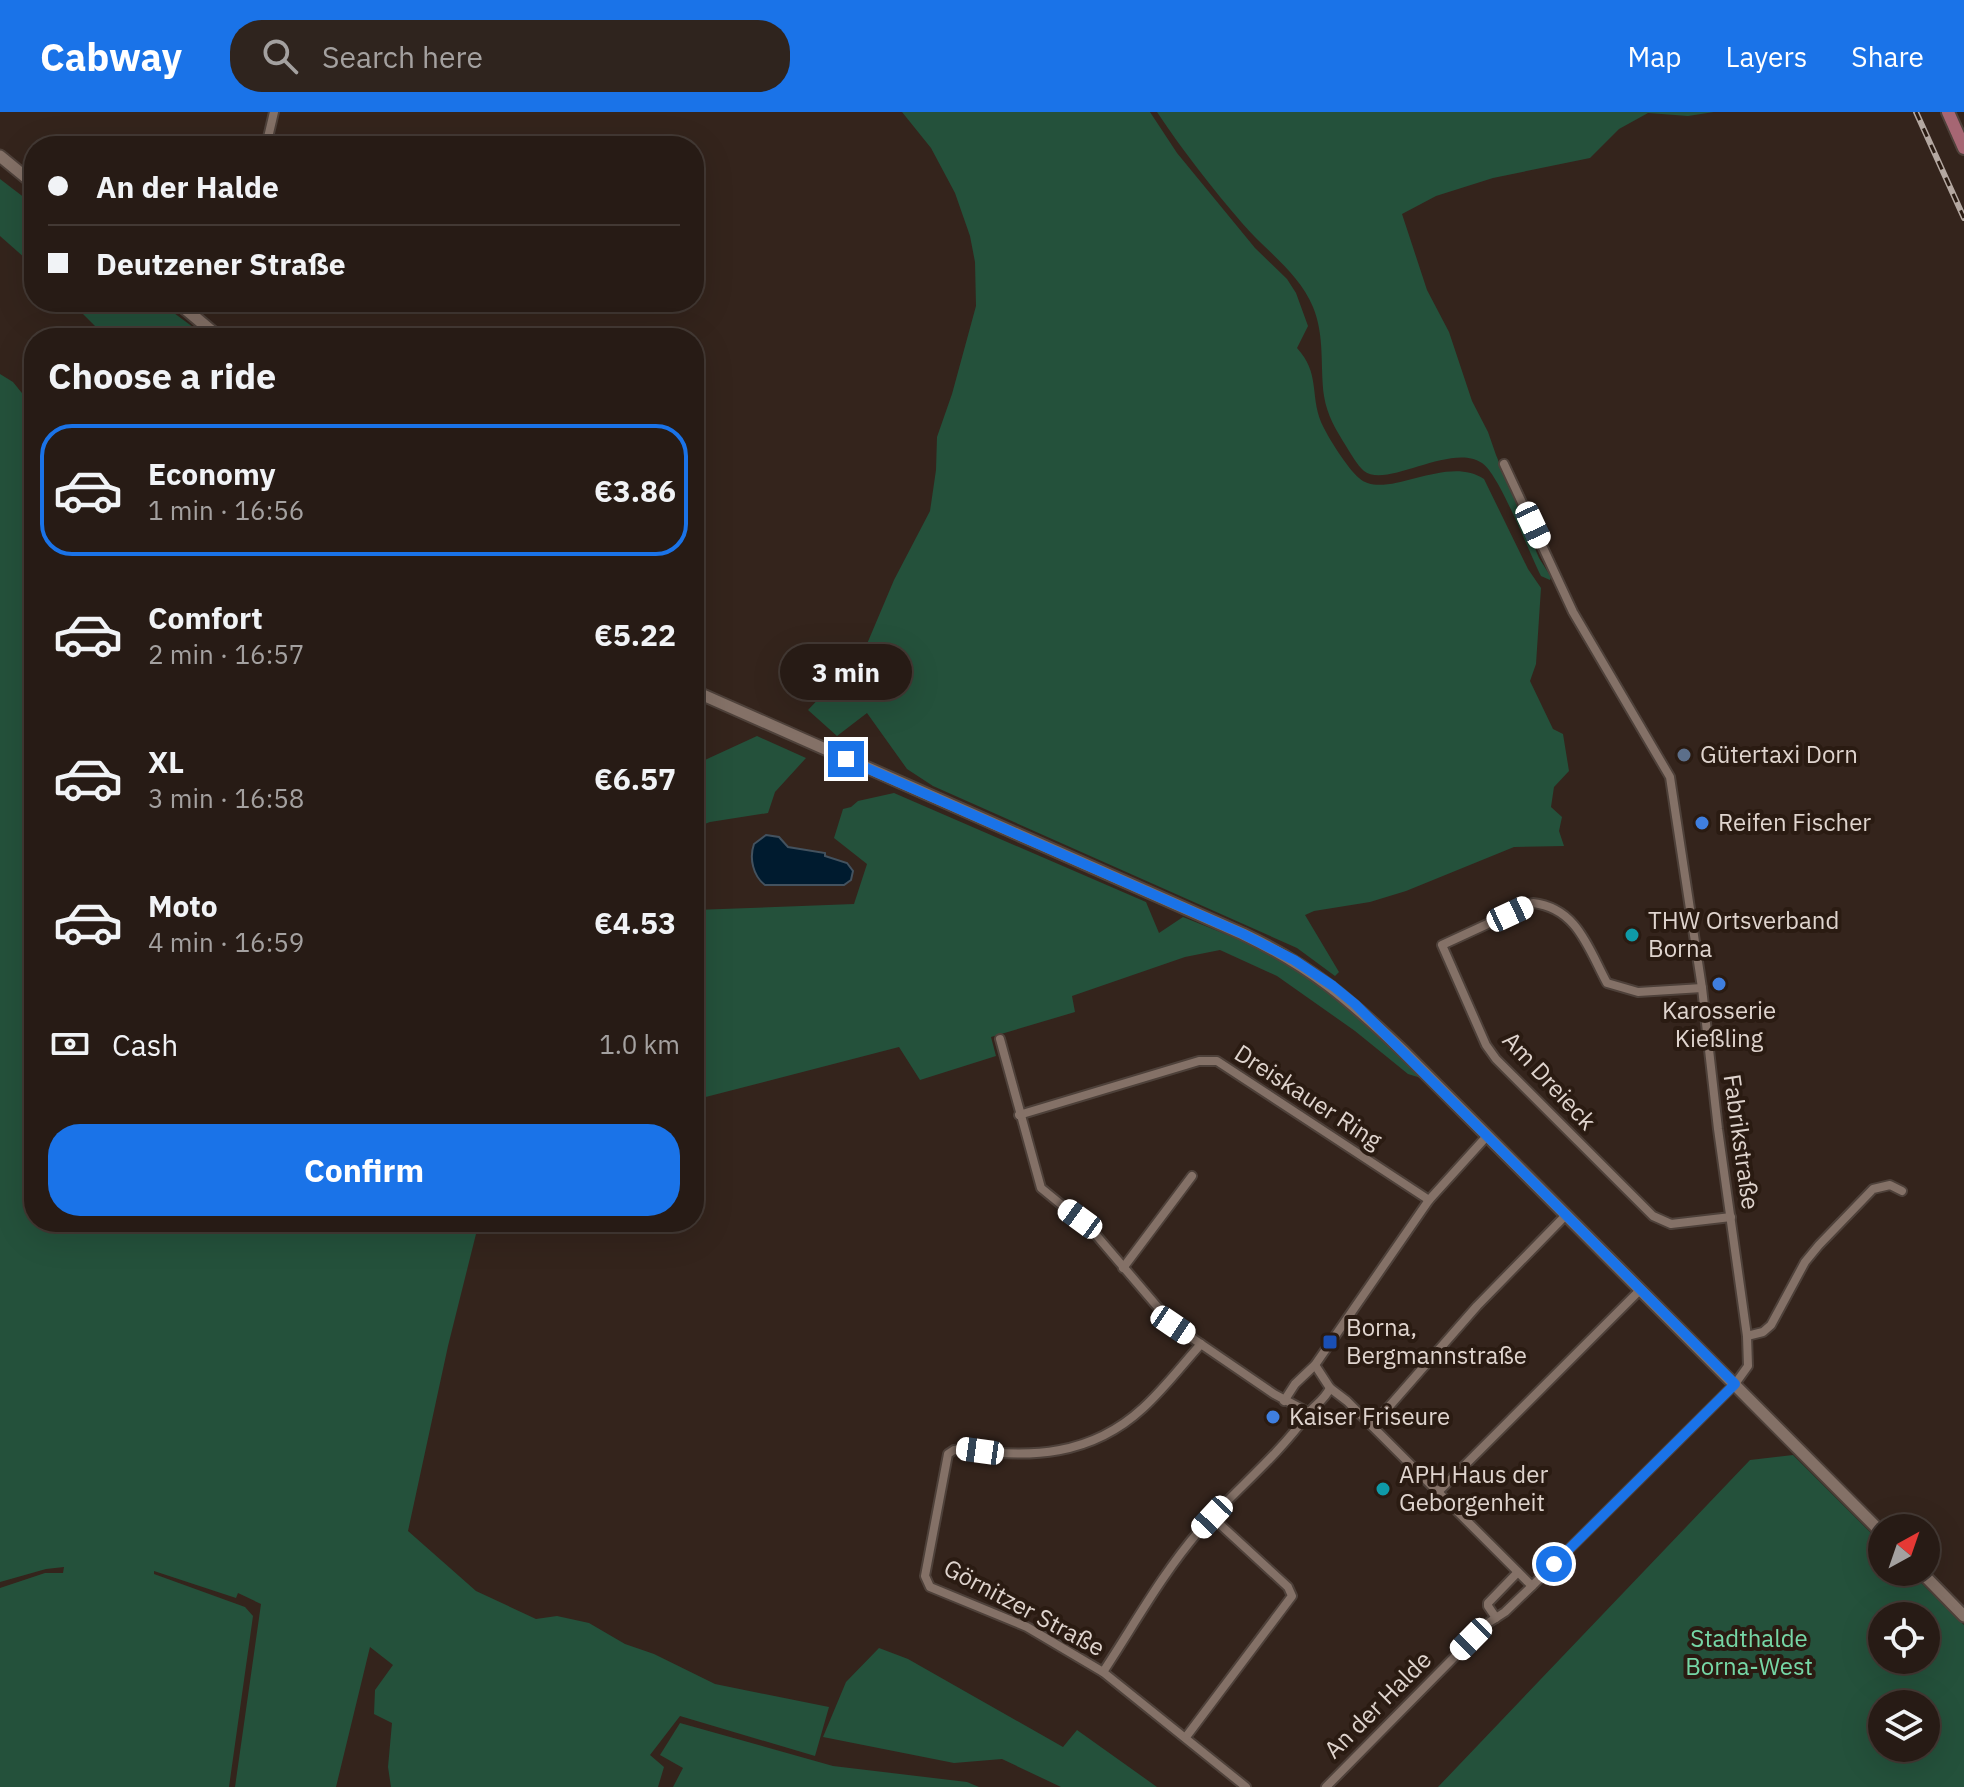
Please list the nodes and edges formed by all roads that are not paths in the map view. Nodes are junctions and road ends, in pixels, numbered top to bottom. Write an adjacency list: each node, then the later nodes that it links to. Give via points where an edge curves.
1 (274, 112): 3 (street)
2 (1948, 112): 4 (main road)
3 (268, 136)
4 (1964, 148)
5 (0, 156): 6 (main road)
6 (24, 176)
7 (189, 312): 9 (main road)
8 (196, 312): 9 (street)
9 (193, 315): 10 (main road)
10 (208, 328)
11 (1504, 464): 13 (street, Fabrikstraße, via 1573,612 1670,777)
12 (704, 695): 16 (main road, via 1275,949 1355,1004)
13 (1702, 988): 21 (street, Fabrikstraße); 21 (street, Am Dreieck, via 1638,992 1607,983 1577,927 1549,905 1533,903 1442,945 1491,1052 1653,1216 1671,1224)
14 (1000, 1039): 15 (street)
15 (1019, 1115): 19 (street, Dreiskauer Ring, via 1199,1061 1217,1061); 22 (street, via 1041,1188 1091,1229)
16 (1487, 1136): 19 (street); 20 (main road)
17 (1192, 1176): 22 (street)
18 (1902, 1191): 24 (street, via 1890,1185 1873,1189 1805,1262 1771,1325)
19 (1429, 1200): 26 (street)
20 (1566, 1215): 23 (main road); 31 (street)
21 (1731, 1217): 24 (street, Fabrikstraße)
22 (1123, 1268): 25 (street, via 1165,1318)
23 (1640, 1290): 27 (main road); 32 (street)
24 (1747, 1336): 27 (street, Fabrikstraße, via 1748,1366)
25 (1201, 1344): 29 (street); 40 (street, Görnitzer Straße, via 1144,1408 1098,1438 1021,1456 958,1449 945,1462 925,1576 930,1587 1027,1627)
26 (1315, 1365): 28 (street); 29 (street)
27 (1735, 1384): 34 (main road); 36 (street, An der Halde)
28 (1330, 1388): 30 (street); 31 (street)
29 (1284, 1401): 30 (street)
30 (1308, 1412): 33 (street, via 1297,1430)
31 (1372, 1426): 32 (street)
32 (1438, 1492): 35 (street)
33 (1212, 1517): 40 (street, via 1179,1556); 41 (street, via 1292,1596)
34 (1868, 1519)
35 (1518, 1572): 36 (street); 39 (street, via 1488,1603)
36 (1532, 1586): 39 (street, An der Halde)
37 (1937, 1586): 38 (main road)
38 (1962, 1609)
39 (1496, 1618): 43 (street, An der Halde)
40 (1103, 1672): 41 (street, Görnitzer Straße)
41 (1186, 1737): 42 (street, Görnitzer Straße)
42 (1246, 1787)
43 (1326, 1787)

